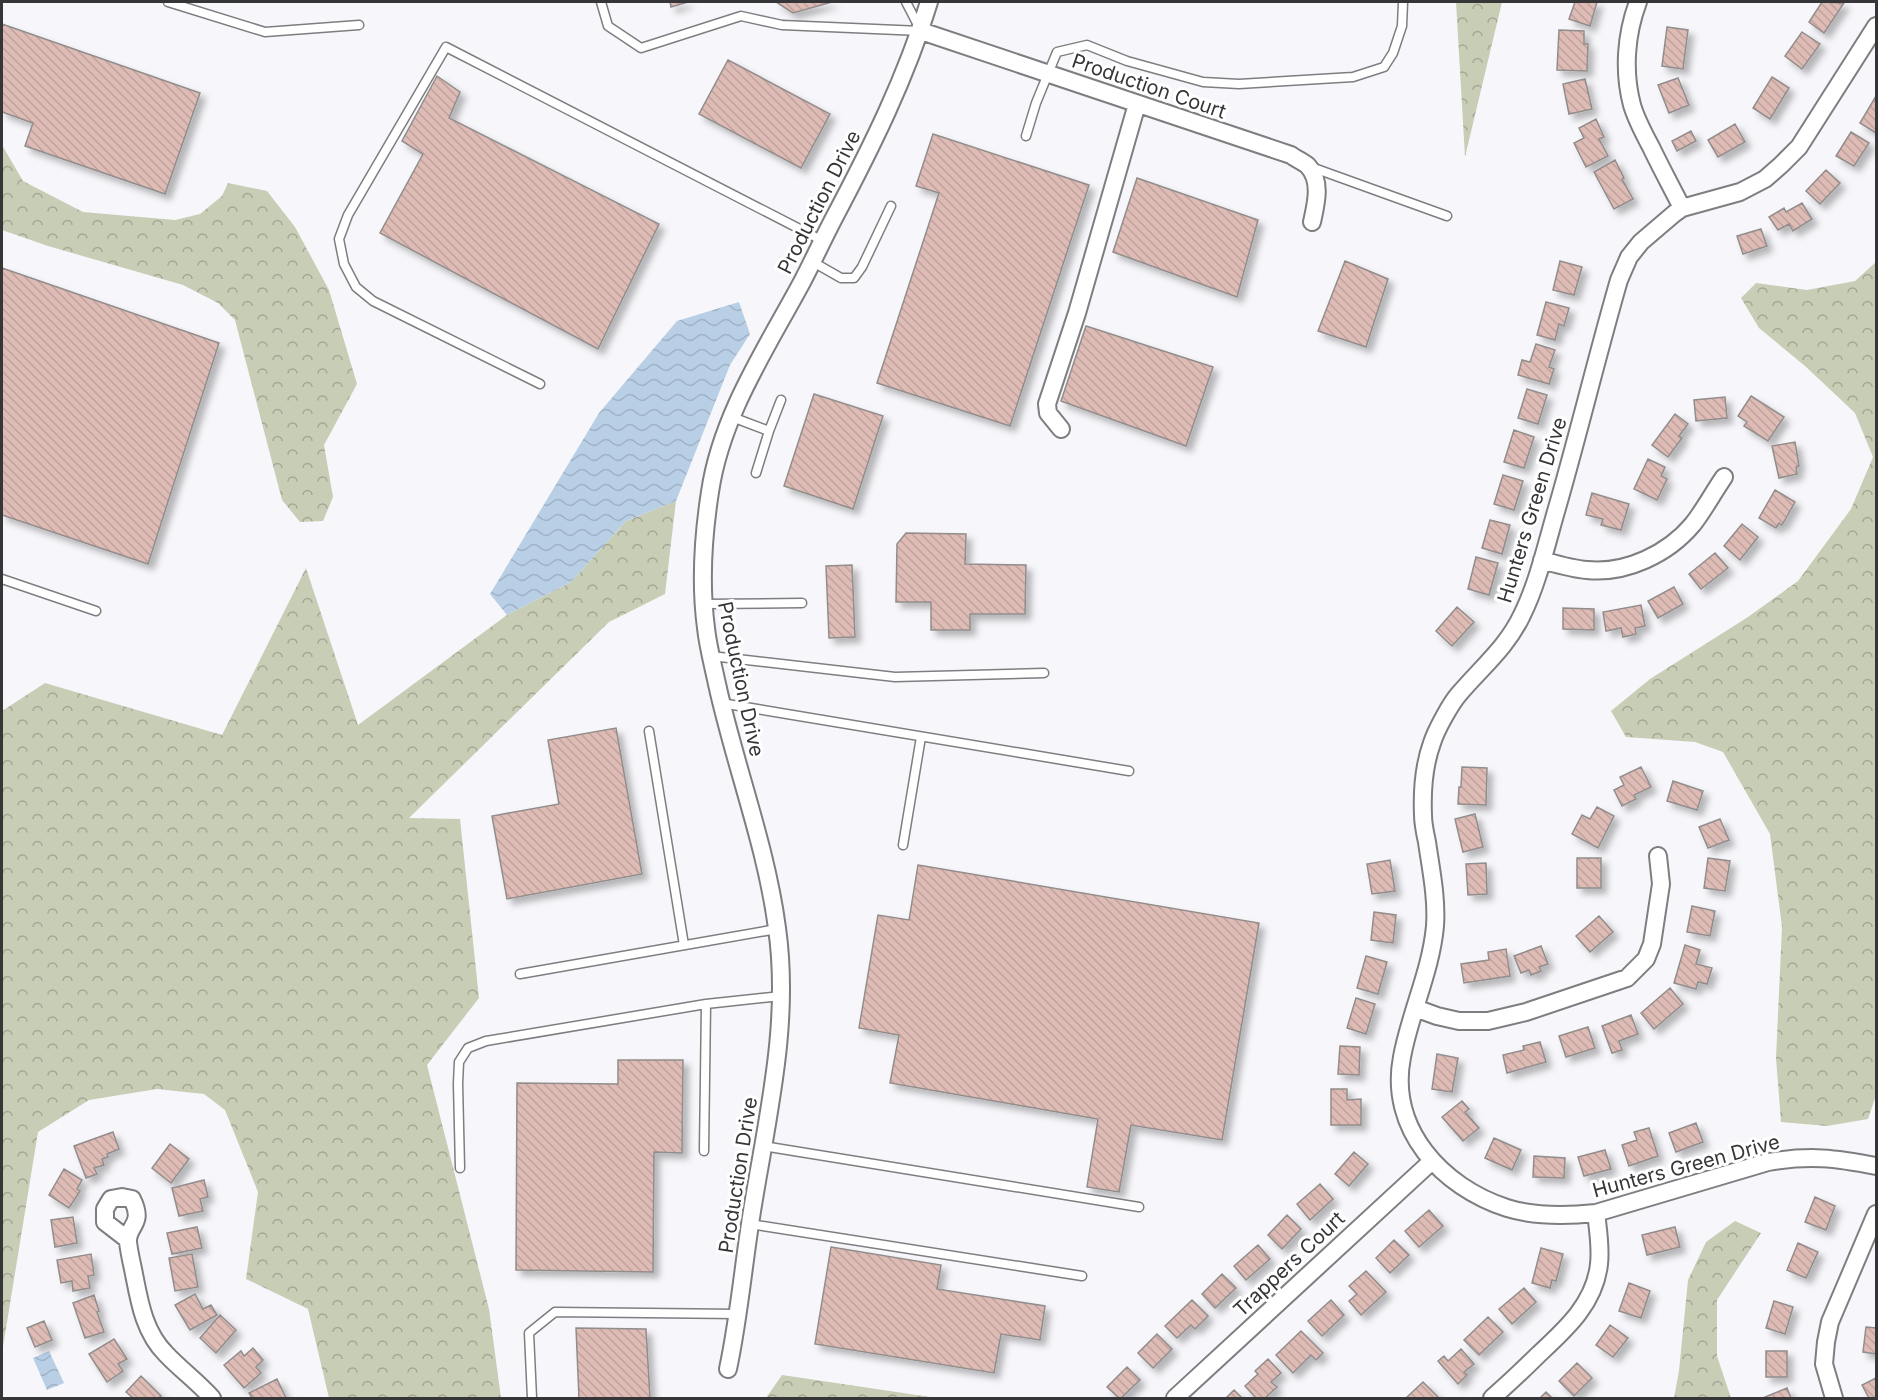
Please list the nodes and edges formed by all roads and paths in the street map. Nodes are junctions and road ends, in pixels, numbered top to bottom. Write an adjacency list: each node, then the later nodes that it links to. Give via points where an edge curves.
1 (168, 2): 7 (lane, via 265,32)
2 (601, 2): 9 (lane, via 608,26 641,48 741,16 782,25)
3 (906, 2): 9 (lane)
4 (929, 2): 9 (street, Production Drive)
5 (1403, 2): 10 (lane, via 1402,26 1384,67 1353,77 1239,84 1203,81 1127,61 1087,45 1057,52)
6 (1638, 2): 15 (street, via 1631,20 1626,71 1632,106)
7 (359, 26)
8 (1876, 26): 15 (street, Hunters Green Drive, via 1799,147 1781,165 1740,192)
9 (921, 31): 10 (street, Production Court); 18 (street, Production Drive, via 878,134)
10 (1048, 74): 11 (street, Production Court); 12 (lane)
11 (1137, 104): 13 (street, Production Court, via 1291,155); 23 (street, via 1047,404 1048,413)
12 (1026, 136)
13 (1308, 166): 16 (lane); 17 (street, via 1317,190)
14 (891, 206): 19 (lane, via 854,278 841,278)
15 (1682, 208): 27 (street, Hunters Green Drive, via 1641,242 1619,280)
16 (1447, 216)
17 (1312, 222)
18 (823, 241): 19 (street, Production Drive); 20 (lane, via 447,47 348,215 339,239 344,264 356,287 374,301)
19 (813, 262): 22 (street, Production Drive)
20 (540, 384)
21 (781, 400): 24 (lane)
22 (732, 417): 24 (lane); 30 (street, Production Drive, via 710,491 702,566)
23 (1061, 429)
24 (770, 431): 25 (lane)
25 (756, 473)
26 (1724, 477): 27 (street, via 1678,539 1630,566 1585,570)
27 (1542, 560): 45 (street, Hunters Green Drive, via 1513,633 1457,696 1433,741 1426,767 1423,816 1436,901 1435,928)
28 (2, 579): 31 (lane)
29 (802, 603): 30 (lane)
30 (703, 604): 32 (street, Production Drive)
31 (96, 611)
32 (711, 656): 33 (lane, via 895,676); 34 (street, Production Drive)
33 (1044, 672)
34 (722, 703): 36 (lane); 40 (street, Production Drive)
35 (649, 731): 41 (lane)
36 (921, 736): 37 (lane); 38 (lane)
37 (1129, 771)
38 (903, 845)
39 (1658, 856): 45 (street, via 1661,884 1652,944 1646,959 1627,978 1488,1021 1459,1021)
40 (777, 929): 41 (lane); 43 (street, Production Drive)
41 (684, 945): 42 (lane)
42 (520, 974)
43 (782, 996): 44 (lane); 46 (street, Production Drive, via 773,1092)
44 (706, 1004): 47 (lane); 50 (lane, via 486,1041 468,1048 459,1062)
45 (1415, 1008): 48 (street, Hunters Green Drive, via 1401,1058 1401,1103 1417,1143)
46 (763, 1146): 51 (lane); 54 (street, Production Drive)
47 (704, 1151)
48 (1432, 1161): 52 (street, Hunters Green Drive, via 1460,1185 1508,1208 1537,1214); 61 (street, Trappers Court)
49 (1876, 1166): 52 (street, Hunters Green Drive, via 1813,1157 1775,1161)
50 (460, 1168)
51 (1139, 1207)
52 (1596, 1213): 62 (street, via 1599,1265 1583,1308)
53 (1876, 1214): 63 (street, via 1830,1322 1824,1364)
54 (750, 1224): 56 (lane); 57 (street, Production Drive)
55 (127, 1239): 59 (street, via 140,1305 152,1336 164,1353)
56 (1082, 1276)
57 (738, 1314): 58 (street, Production Drive); 60 (lane, via 555,1312 529,1333)
58 (728, 1369)
59 (212, 1398)
60 (532, 1398)
61 (1175, 1398)
62 (1492, 1398)
63 (1834, 1398)

